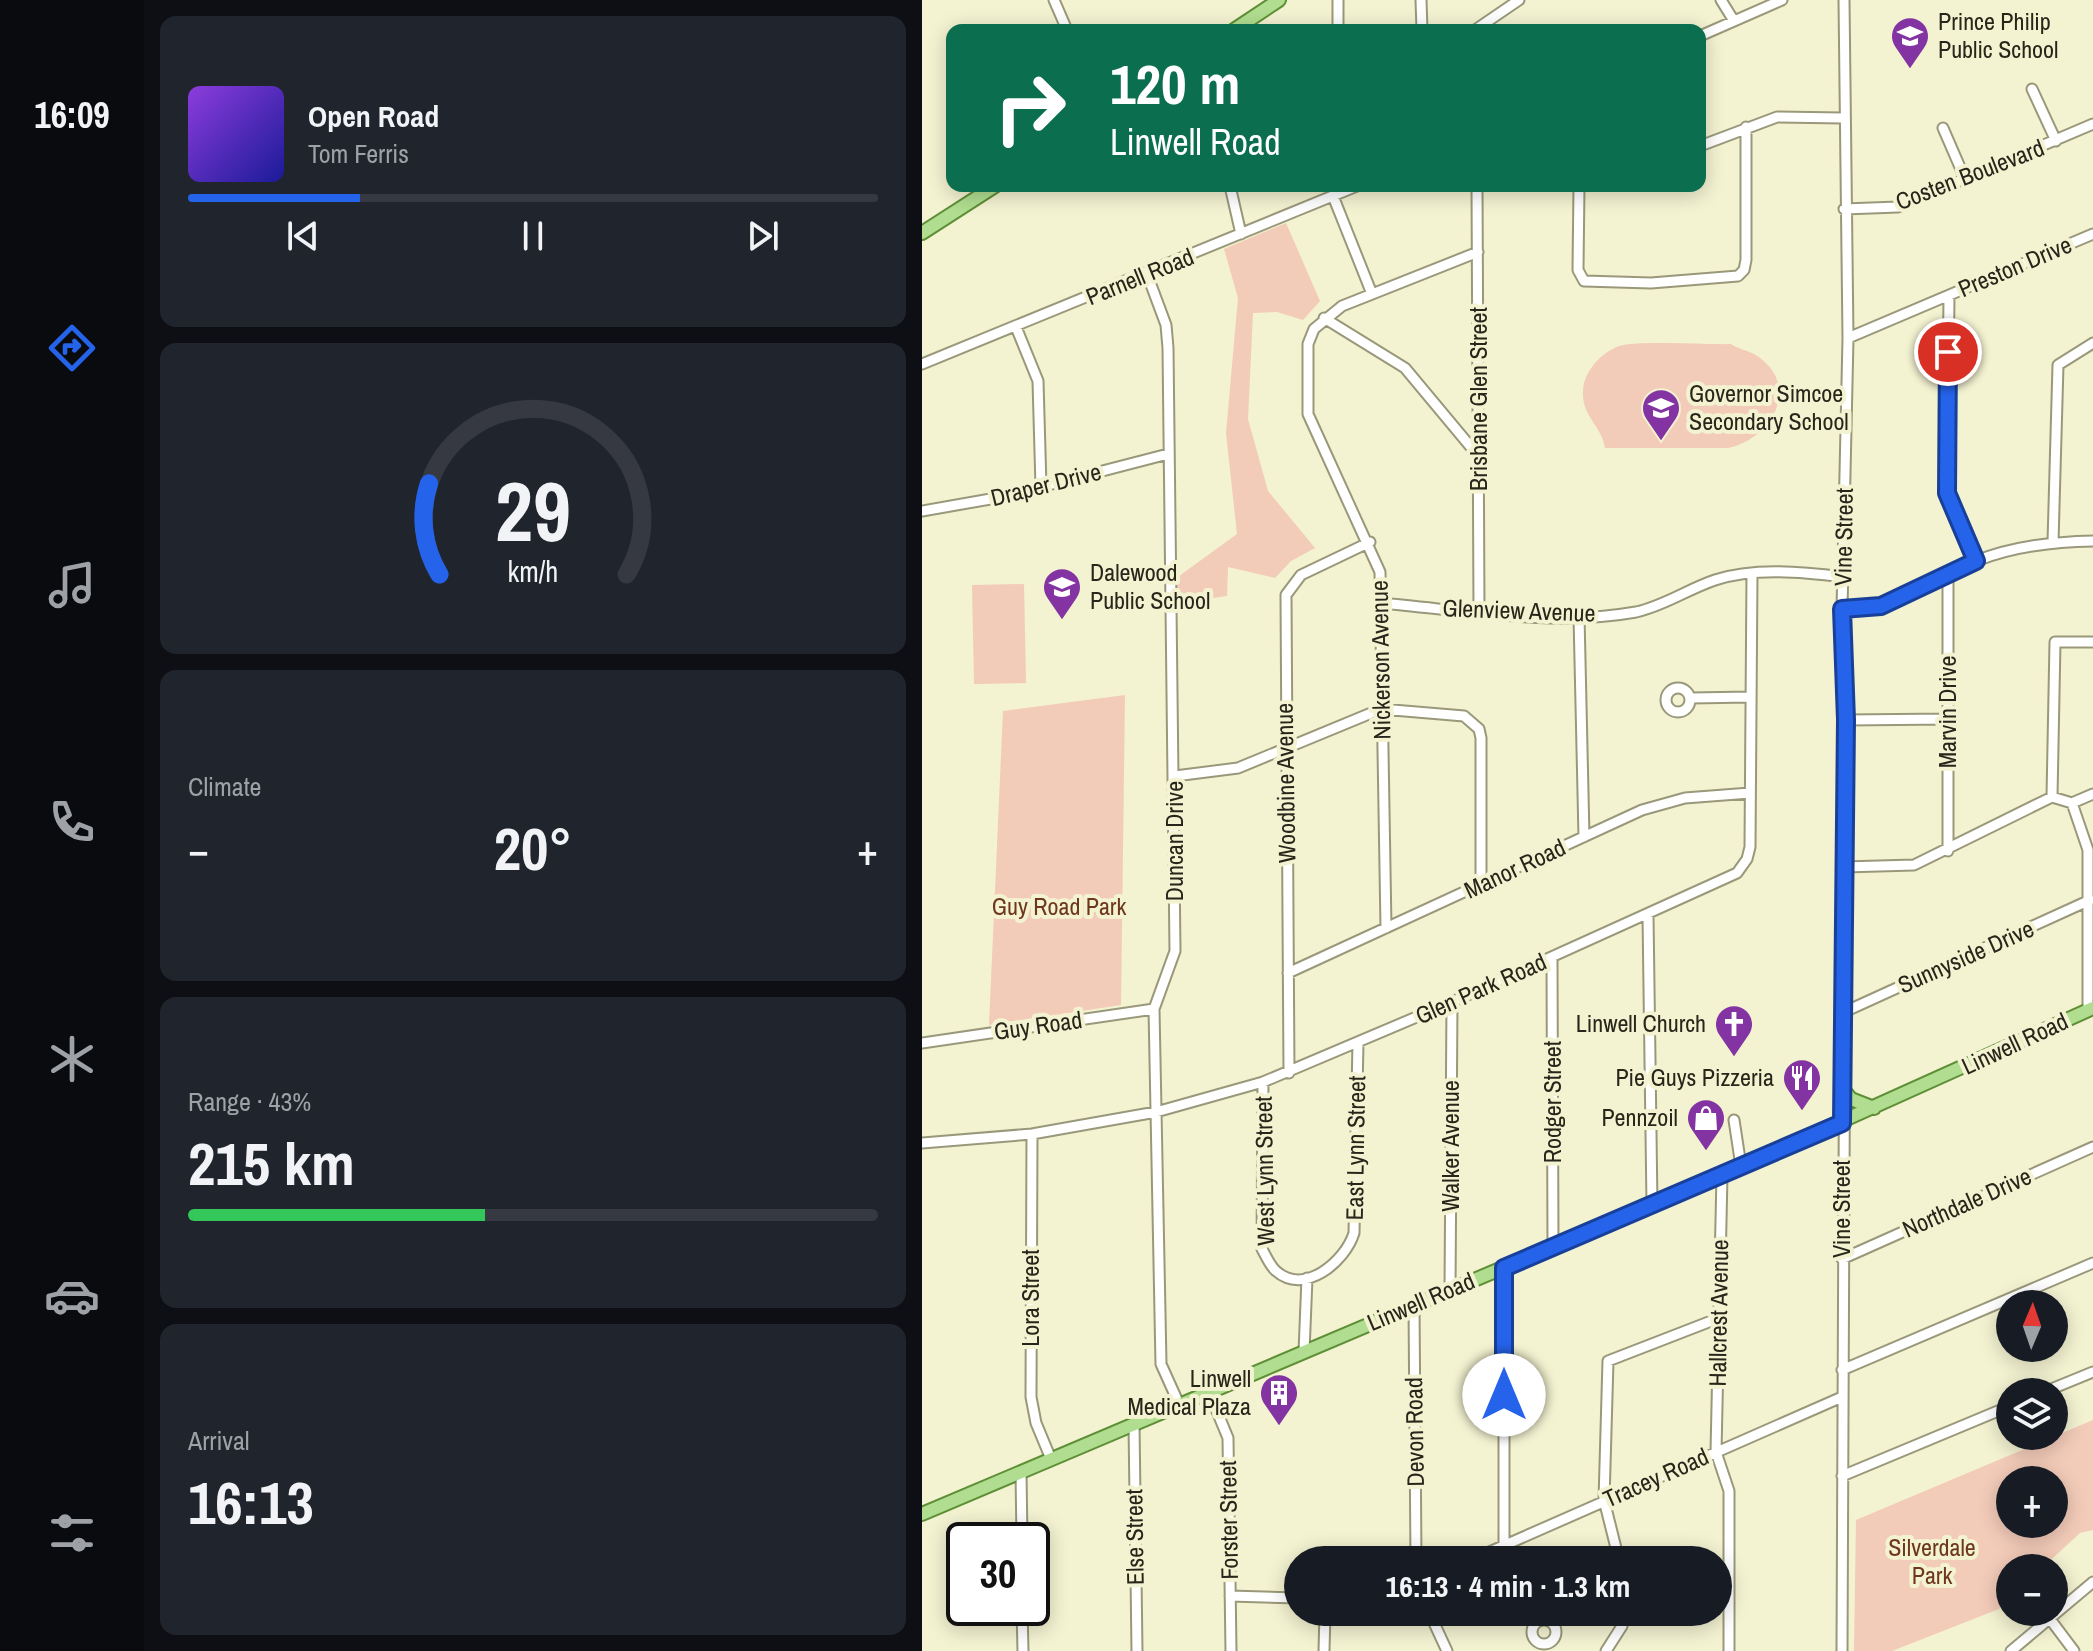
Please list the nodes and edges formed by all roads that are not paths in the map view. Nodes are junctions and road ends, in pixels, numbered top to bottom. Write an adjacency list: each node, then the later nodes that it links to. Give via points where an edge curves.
1 (1054, 0): 10 (street)
2 (1279, 0): 11 (main road)
3 (1338, 0): 12 (street)
4 (1421, 0): 13 (street)
5 (1519, 0): 14 (street)
6 (1721, 0): 9 (street)
7 (1782, 0): 9 (street)
8 (1844, 0): 17 (street, Vine Street)
9 (1734, 21): 15 (street)
10 (1064, 24)
11 (1243, 24)
12 (1338, 24)
13 (1422, 24)
14 (1484, 24)
15 (1706, 33)
16 (2032, 89): 21 (street)
17 (1843, 118): 19 (street, via 1777,117); 30 (street, Vine Street)
18 (2093, 124): 21 (street, Costen Boulevard)
19 (1746, 127): 22 (street); 28 (street, via 1746,260 1738,276 1651,283 1584,281 1578,270)
20 (1943, 128): 23 (street)
21 (2056, 141): 23 (street, Costen Boulevard)
22 (1706, 144)
23 (1966, 181): 30 (street, Costen Boulevard, via 1898,207)
24 (986, 192): 32 (main road)
25 (1231, 192): 34 (street)
26 (1343, 192): 29 (street, Parnell Road)
27 (1477, 192): 36 (street, Brisbane Glen Street)
28 (1579, 192)
29 (1333, 196): 34 (street, Parnell Road); 38 (street)
30 (1844, 209): 42 (street, Vine Street)
31 (922, 217): 32 (main road)
32 (935, 224): 33 (main road)
33 (922, 233)
34 (1241, 234): 37 (street, Parnell Road)
35 (2093, 234): 39 (street, Preston Drive)
36 (1478, 252): 38 (street); 46 (street, Brisbane Glen Street)
37 (1147, 274): 41 (street, Parnell Road); 45 (street, Duncan Drive, via 1166,325)
38 (1372, 294): 40 (street)
39 (1949, 295): 42 (street, Preston Drive); 52 (street, via 1947,493)
40 (1324, 318): 46 (street, via 1405,368); 50 (street, Nickerson Avenue, via 1308,344 1308,414)
41 (1016, 327): 44 (street, Parnell Road); 47 (street, via 1038,381)
42 (1848, 338): 55 (street, Vine Street)
43 (2093, 343): 51 (street, via 2058,365)
44 (922, 364)
45 (1168, 454): 47 (street, Draper Drive); 67 (street, Duncan Drive)
46 (1480, 458): 58 (street, Brisbane Glen Street)
47 (1041, 487): 48 (street, Draper Drive)
48 (922, 511)
49 (2093, 541): 51 (street)
50 (1370, 542): 56 (street, Nickerson Avenue, via 1380,572); 66 (street, Woodbine Avenue, via 1301,575 1286,595)
51 (2053, 542): 52 (street)
52 (1976, 561): 53 (street)
53 (1948, 573): 57 (street, via 1881,606); 64 (street, Marvin Drive)
54 (1752, 574): 55 (street, Glenview Avenue); 59 (street, Glenview Avenue, via 1715,580 1636,611); 61 (street, Glen Park Road)
55 (1843, 577): 57 (street, Vine Street)
56 (1380, 603): 58 (street, Glenview Avenue); 63 (street, Nickerson Avenue)
57 (1842, 609): 65 (street, Vine Street)
58 (1479, 611): 59 (street, Glenview Avenue)
59 (1579, 616): 72 (street)
60 (2093, 642): 70 (street, via 2055,642)
61 (1750, 697): 62 (street); 68 (street, Glen Park Road)
62 (1691, 698)
63 (1381, 709): 66 (street); 75 (street, via 1453,713 1479,729); 78 (street, Nickerson Avenue)
64 (1948, 719): 65 (street); 73 (street, Marvin Drive)
65 (1846, 720): 74 (street, Vine Street)
66 (1286, 746): 67 (street, via 1238,768); 80 (street, Woodbine Avenue)
67 (1175, 776): 82 (street, Duncan Drive, via 1175,951)
68 (1750, 793): 72 (street, Manor Road, via 1659,805); 77 (street, Glen Park Road, via 1750,847 1737,873)
69 (2093, 794): 71 (street)
70 (2052, 797): 71 (street); 73 (street)
71 (2072, 803): 76 (street, via 2088,850)
72 (1584, 837): 75 (street, Manor Road)
73 (1948, 851): 74 (street, via 1914,865)
74 (1844, 867): 84 (street, Vine Street)
75 (1481, 884): 78 (street, Manor Road)
76 (2090, 900): 83 (street); 84 (street, Sunnyside Drive)
77 (1648, 915): 79 (street, Glen Park Road); 99 (street)
78 (1386, 928): 80 (street, Manor Road)
79 (1552, 958): 81 (street, Glen Park Road); 100 (street, Rodger Street)
80 (1288, 973): 87 (street, Woodbine Avenue)
81 (1452, 1002): 86 (street, Glen Park Road); 105 (street, Walker Avenue)
82 (1154, 1009): 85 (street, Guy Road); 91 (street, Duncan Drive)
83 (2091, 1009): 90 (main road, Linwell Road)
84 (1842, 1013): 89 (street, Vine Street)
85 (922, 1043)
86 (1358, 1043): 87 (street, Glen Park Road); 104 (street, East Lynn Street, via 1354,1233 1343,1256)
87 (1289, 1073): 88 (street, Glen Park Road)
88 (1263, 1082): 91 (street, Glen Park Road); 104 (street, West Lynn Street, via 1262,1249 1274,1270 1291,1280)
89 (1842, 1088): 90 (main road, via 1851,1099); 93 (street, Vine Street)
90 (1874, 1108): 93 (main road, Linwell Road)
91 (1156, 1112): 94 (street, Glen Park Road); 114 (street, Duncan Drive, via 1161,1364)
92 (1734, 1120): 97 (street)
93 (1842, 1123): 97 (main road, Linwell Road); 101 (street, Vine Street)
94 (1032, 1134): 95 (street, Glen Park Road); 118 (street, Lora Street, via 1031,1397)
95 (922, 1143)
96 (2093, 1147): 101 (street, Northdale Drive)
97 (1741, 1166): 98 (main road, Linwell Road)
98 (1722, 1175): 99 (main road, Linwell Road); 107 (street, Hallcrest Avenue)
99 (1652, 1205): 100 (main road, Linwell Road)
100 (1553, 1247): 103 (main road, Linwell Road)
101 (1842, 1259): 109 (street, Vine Street)
102 (2093, 1263): 109 (street)
103 (1504, 1268): 105 (main road, Linwell Road); 124 (street)
104 (1307, 1278): 108 (street)
105 (1450, 1290): 106 (main road, Linwell Road)
106 (1414, 1304): 108 (main road, Linwell Road); 125 (street, Devon Road)
107 (1719, 1318): 117 (street, Hallcrest Avenue); 121 (street, via 1608,1361)
108 (1304, 1352): 112 (main road, Linwell Road)
109 (1842, 1370): 113 (street, Vine Street)
110 (2093, 1372): 111 (street)
111 (2068, 1382)
112 (1209, 1392): 114 (main road, Linwell Road); 128 (street, Forster Street, via 1228,1438)
113 (1842, 1397): 117 (street, Tracey Road); 120 (street, Vine Street)
114 (1179, 1404): 116 (main road, Linwell Road)
115 (1996, 1412): 120 (street)
116 (1134, 1423): 118 (main road, Linwell Road); 138 (street, Else Street)
117 (1716, 1452): 121 (street, Tracey Road); 143 (street, Hallcrest Avenue, via 1729,1491)
118 (1051, 1459): 119 (main road, Linwell Road)
119 (1021, 1472): 122 (main road, Linwell Road); 123 (street)
120 (1842, 1476): 144 (street, Vine Street)
121 (1604, 1500): 124 (street, Tracey Road); 126 (street)
122 (922, 1514)
123 (1022, 1522)
124 (1504, 1545)
125 (1416, 1546)
126 (1616, 1546)
127 (2093, 1582): 130 (street)
128 (1230, 1596): 129 (street); 139 (street, Forster Street)
129 (1284, 1598)
130 (2068, 1604)
131 (1022, 1626): 137 (street)
132 (1325, 1626): 140 (street)
133 (1435, 1626): 141 (street)
134 (1622, 1626): 142 (street)
135 (2041, 1626): 145 (street)
136 (2055, 1626): 146 (street)
137 (1023, 1651)
138 (1137, 1651)
139 (1231, 1651)
140 (1324, 1651)
141 (1447, 1651)
142 (1606, 1651)
143 (1729, 1651)
144 (1842, 1651)
145 (2011, 1651)
146 (2074, 1651)

